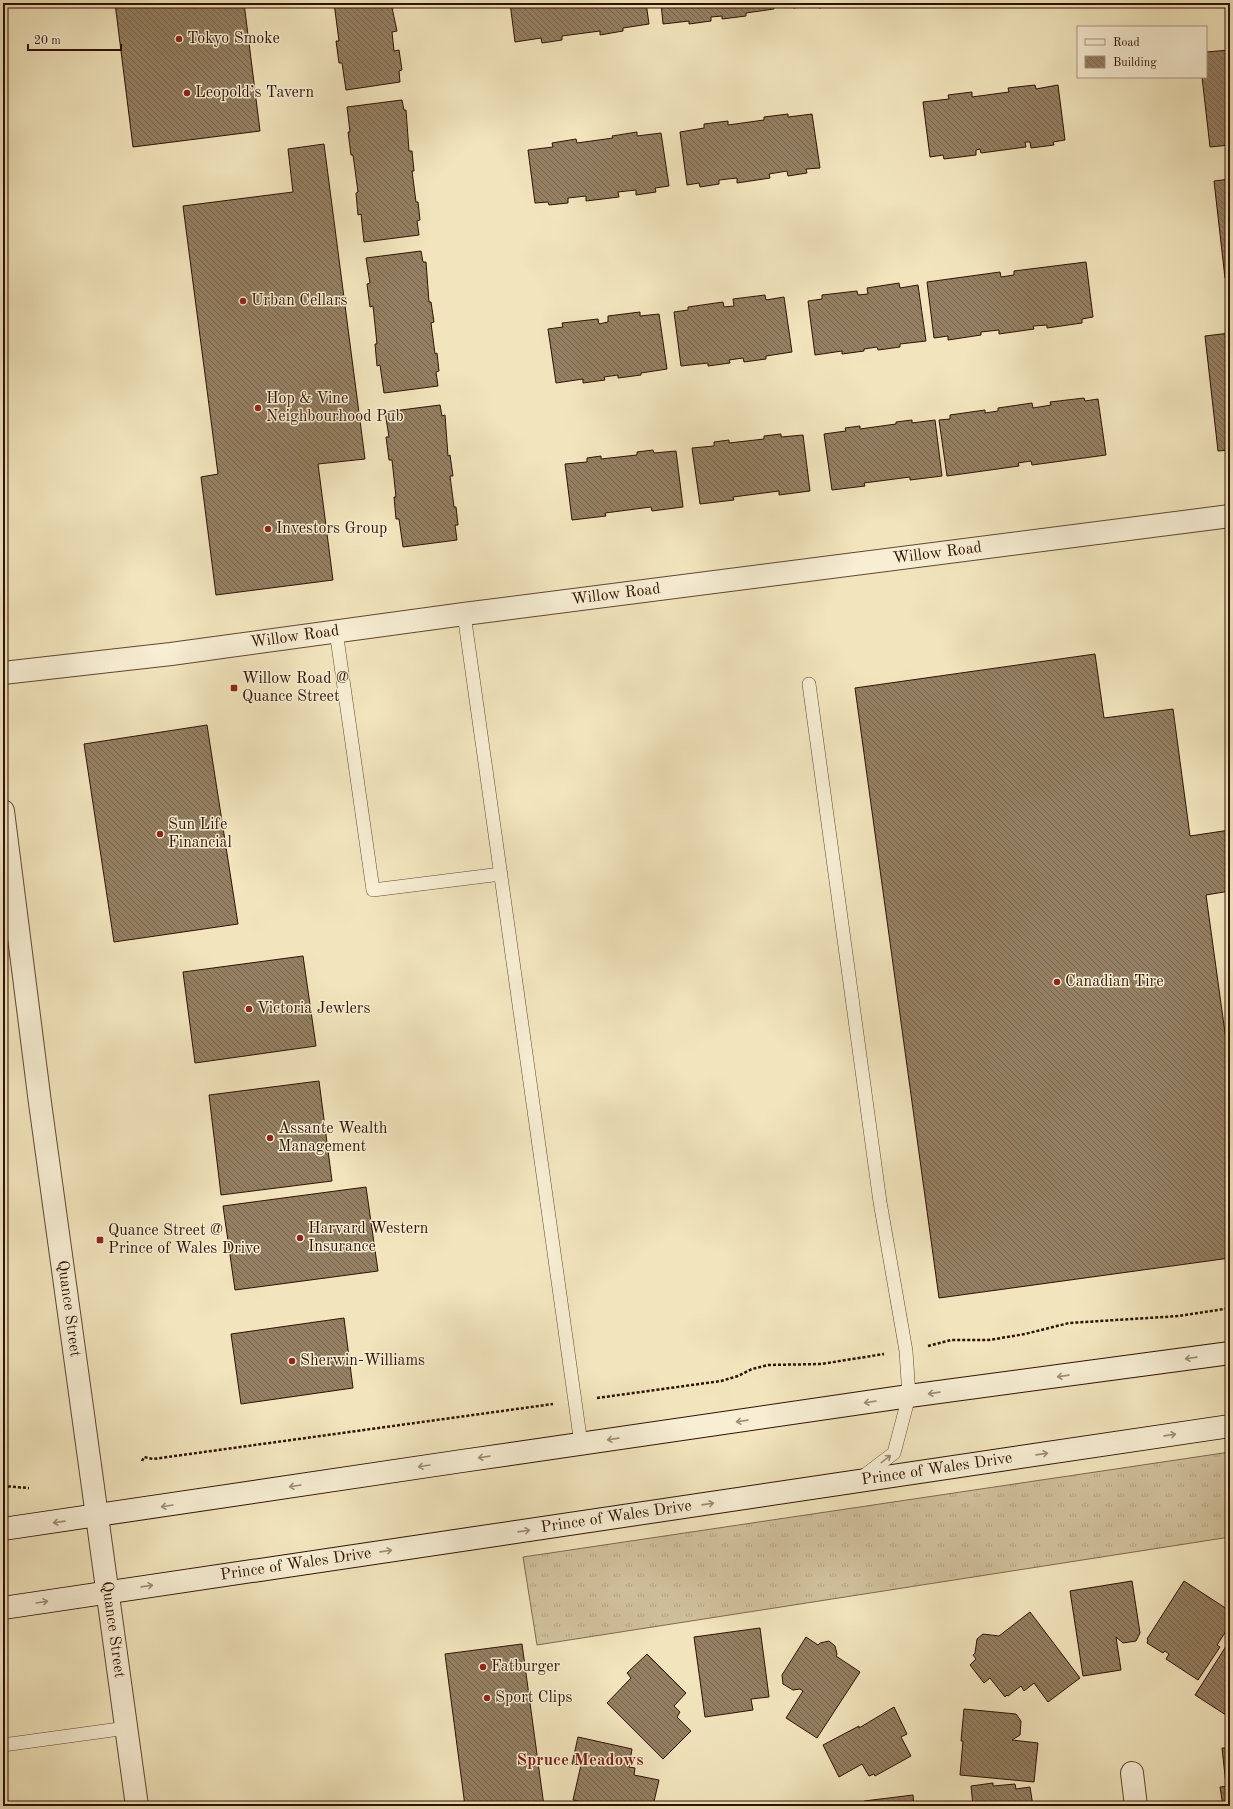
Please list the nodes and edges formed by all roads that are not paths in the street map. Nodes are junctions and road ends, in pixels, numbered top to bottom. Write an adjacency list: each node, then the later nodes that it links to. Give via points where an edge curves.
1 (1230, 516): 2 (main road, Willow Road)
2 (464, 614): 3 (main road, Willow Road); 7 (lane)
3 (336, 631): 4 (main road, Willow Road); 7 (lane, via 373,890)
4 (3, 674)
5 (809, 684): 9 (lane, via 880,1202 906,1351)
6 (3, 812): 13 (main road, Quance Street, via 40,1103)
7 (501, 874): 11 (lane)
8 (1230, 1353): 9 (main road, one-way to 9)
9 (909, 1396): 11 (main road, one-way to 11); 12 (lane, one-way to 9, via 894,1453)
10 (1230, 1426): 12 (main road, Prince of Wales Drive, one-way to 10)
11 (581, 1444): 13 (main road, one-way to 13)
12 (855, 1483): 15 (main road, Prince of Wales Drive, one-way to 12)
13 (98, 1516): 14 (main road, one-way to 14); 15 (main road, Quance Street)
14 (3, 1529)
15 (108, 1592): 16 (main road, Prince of Wales Drive, one-way to 15); 17 (main road, Quance Street)
16 (3, 1608)
17 (127, 1728): 18 (lane); 20 (main road, Quance Street)
18 (3, 1745)
19 (1132, 1773): 21 (main road)
20 (138, 1806)
21 (1136, 1806)

